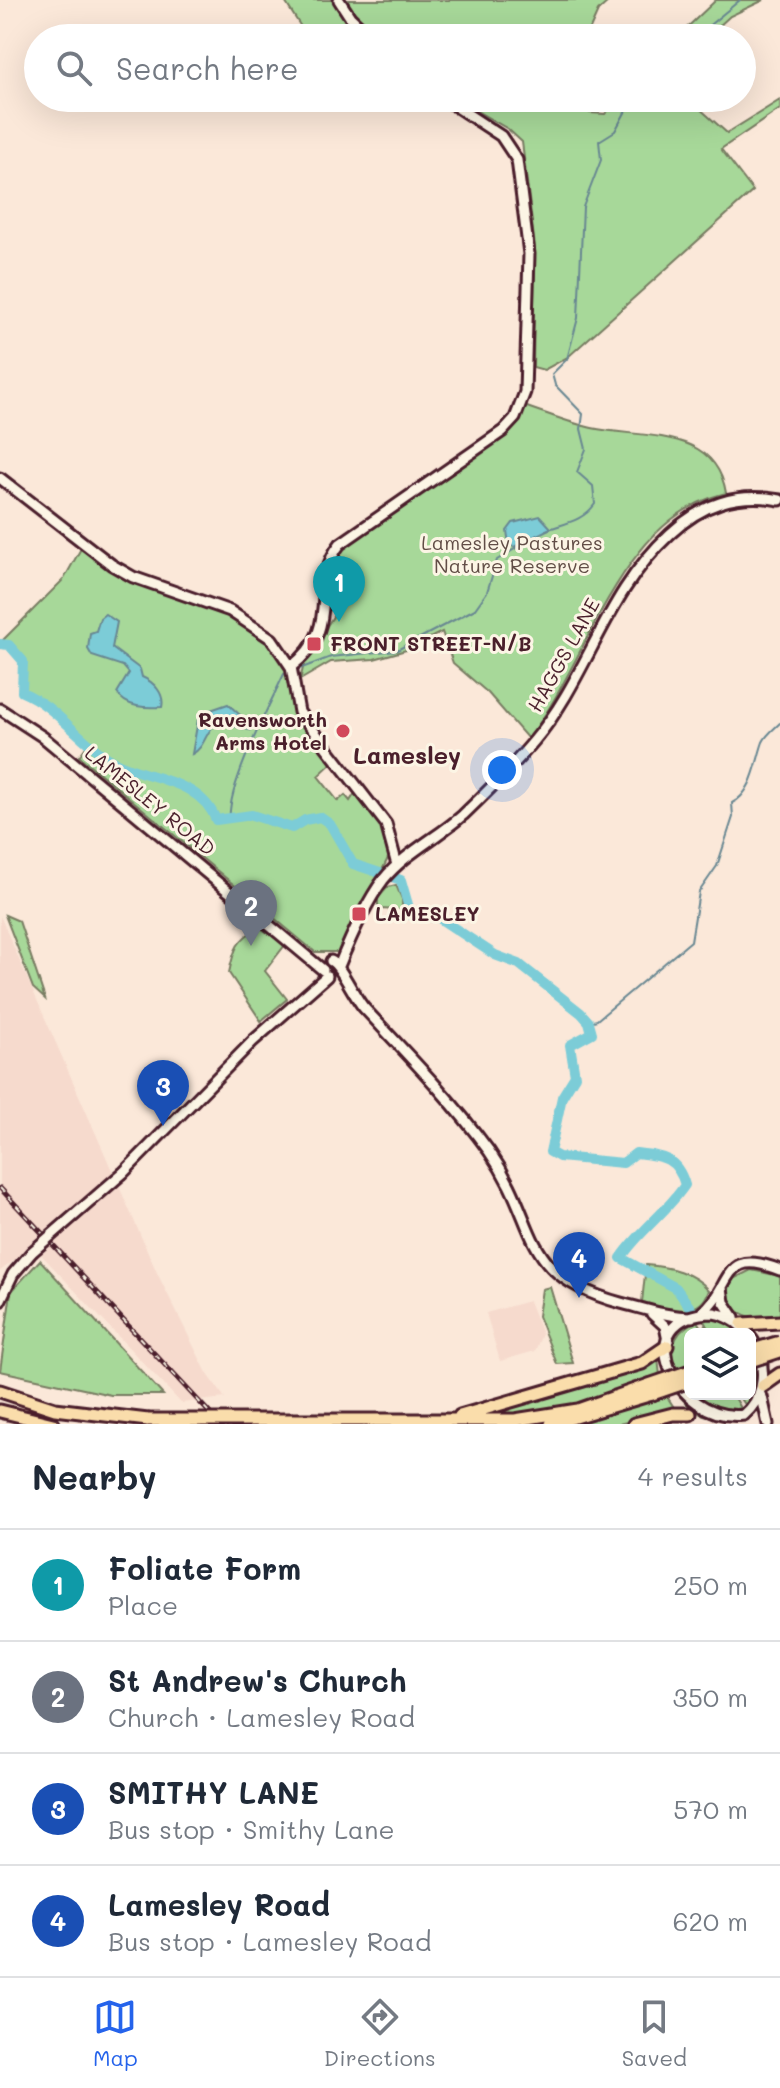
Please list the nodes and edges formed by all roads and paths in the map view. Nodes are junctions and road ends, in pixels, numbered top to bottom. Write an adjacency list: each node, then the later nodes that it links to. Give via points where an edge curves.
1 (339, 0): 2 (street)
2 (357, 24)
3 (464, 112): 6 (street, via 501,136 517,160 529,254 522,403 503,431 340,544 326,568 325,615)
4 (0, 478): 6 (street, via 122,571 247,620 272,639)
5 (780, 500): 8 (street, HAGGS LANE, via 726,499 707,505 671,533 629,580 535,740 462,816)
6 (291, 667): 8 (street, via 299,712 375,806 386,824)
7 (0, 709): 9 (street, LAMESLEY ROAD, via 43,737 310,957)
8 (395, 866): 9 (street, HAGGS LANE)
9 (332, 969): 12 (street, HAGGS LANE, bridge, via 123,1173 32,1252); 13 (street, via 489,1152 548,1266 580,1290)
10 (780, 1270): 11 (street, via 743,1263 727,1273)
11 (722, 1284): 14 (street); 15 (street, via 724,1302)
12 (0, 1301)
13 (643, 1308): 14 (street); 18 (street, via 662,1322)
14 (696, 1316): 15 (street, via 714,1313); 18 (street, via 677,1329)
15 (739, 1321): 16 (highway); 26 (street, via 760,1351)
16 (780, 1322)
17 (780, 1342): 19 (highway, bridge)
18 (668, 1345): 29 (street, via 668,1384); 30 (highway, via 642,1363)
19 (756, 1349)
20 (780, 1351): 21 (highway, bridge)
21 (756, 1359)
22 (684, 1374): 25 (highway, bridge)
23 (780, 1374): 26 (highway)
24 (684, 1382): 25 (highway, bridge)
25 (651, 1390): 30 (highway, via 515,1420); 33 (highway)
26 (763, 1390): 31 (street); 36 (street)
27 (0, 1391): 30 (highway, bridge, via 55,1409 148,1420)
28 (0, 1411): 32 (highway)
29 (699, 1419): 34 (highway, via 673,1414); 35 (street)
30 (444, 1421)
31 (737, 1422): 35 (street)
32 (53, 1424)
33 (551, 1424)
34 (634, 1424)
35 (721, 1424)
36 (768, 1424)

